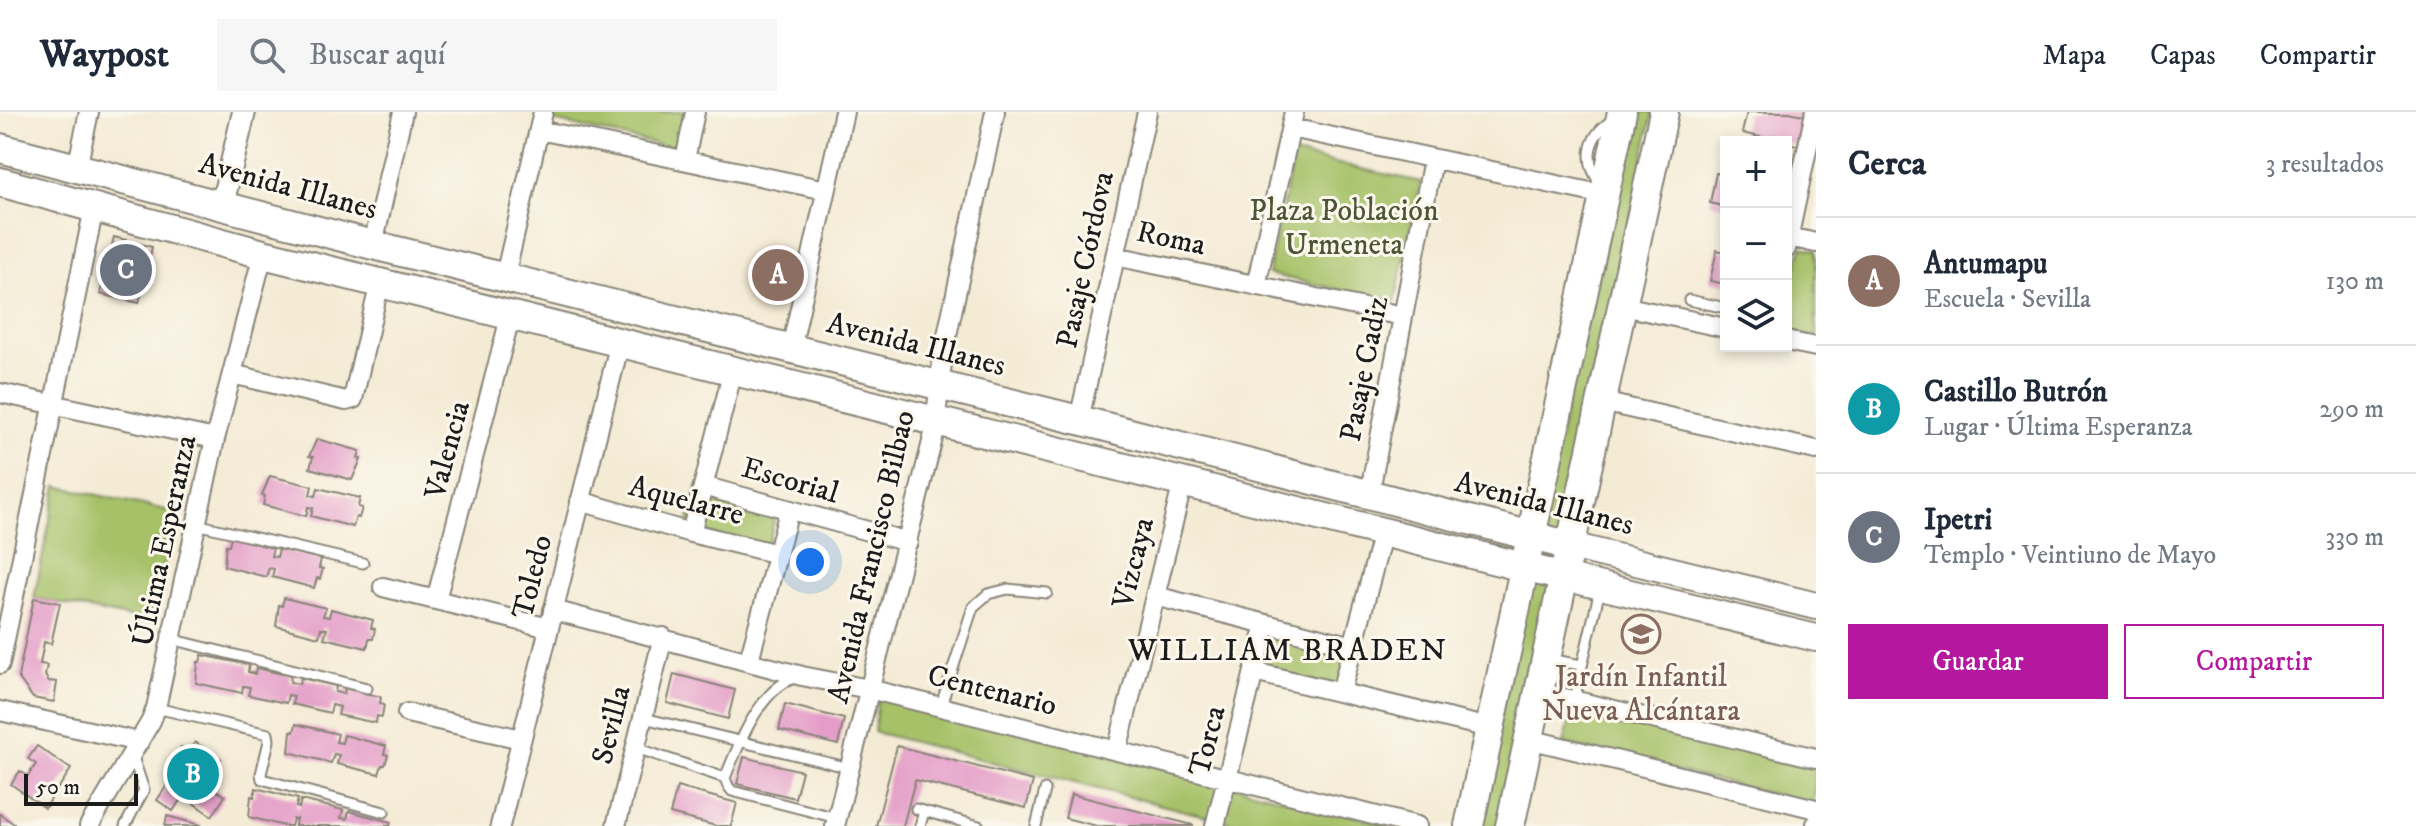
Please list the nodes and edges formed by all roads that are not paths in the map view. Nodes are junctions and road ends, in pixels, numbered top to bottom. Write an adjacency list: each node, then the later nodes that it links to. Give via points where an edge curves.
1 (89, 112): 16 (street)
2 (244, 112): 21 (street)
3 (403, 112): 28 (street)
4 (695, 112): 15 (street)
5 (844, 112): 19 (street)
6 (995, 112): 48 (street, Avenida Francisco Bilbao)
7 (1147, 112): 31 (street, Pasaje Córdova)
8 (1664, 112): 32 (main road)
9 (1815, 112): 22 (street)
10 (1622, 113): 20 (main road)
11 (1292, 120): 14 (street); 35 (street)
12 (541, 121): 15 (street); 33 (street)
13 (0, 148): 16 (main road, Avenida Illanes)
14 (1433, 159): 20 (street); 40 (street, Pasaje Cadiz)
15 (685, 160): 19 (street)
16 (77, 168): 17 (main road, Avenida Illanes)
17 (126, 181): 21 (main road, Avenida Illanes); 23 (main road)
18 (0, 182): 23 (main road)
19 (826, 190): 45 (street)
20 (1605, 193): 29 (main road)
21 (222, 205): 24 (main road, Avenida Illanes); 25 (main road, via 210,219)
22 (1792, 210)
23 (107, 212): 25 (main road); 51 (street)
24 (310, 228): 28 (main road, Avenida Illanes); 30 (main road, via 273,240)
25 (174, 231): 30 (main road)
26 (1792, 243): 27 (street)
27 (1816, 243)
28 (373, 245): 33 (main road, Avenida Illanes); 34 (main road)
29 (1592, 250): 32 (main road); 64 (main road)
30 (263, 254): 34 (main road); 47 (street, Última Esperanza)
31 (1115, 256): 35 (street, Roma); 53 (street, Pasaje Córdova)
32 (1633, 259): 37 (main road)
33 (505, 276): 45 (main road, Avenida Illanes)
34 (371, 280): 39 (main road); 47 (street, via 353,399)
35 (1256, 286): 40 (street, Roma)
36 (1689, 300): 38 (lane)
37 (1623, 306): 41 (street); 50 (main road)
38 (1720, 307)
39 (511, 314): 42 (main road); 75 (street, Valencia)
40 (1403, 316): 58 (street, Pasaje Cadiz)
41 (1720, 327)
42 (620, 342): 46 (main road); 59 (street, Toledo)
43 (1792, 342): 44 (street)
44 (1816, 347)
45 (791, 349): 48 (main road, Avenida Illanes)
46 (733, 371): 52 (main road); 57 (street)
47 (232, 374): 54 (street, Última Esperanza)
48 (939, 385): 52 (street, Avenida Francisco Bilbao); 53 (main road, Avenida Illanes)
49 (0, 393): 51 (street)
50 (1602, 402): 55 (street); 66 (main road)
51 (53, 404): 54 (street); 85 (street)
52 (936, 420): 56 (main road); 65 (street, Avenida Francisco Bilbao)
53 (1079, 420): 58 (main road, Avenida Illanes)
54 (215, 439): 61 (street, Última Esperanza)
55 (1816, 450)
56 (1183, 482): 62 (main road); 73 (street, Vizcaya)
57 (703, 486): 60 (street, Escorial); 63 (street)
58 (1369, 496): 64 (main road, Avenida Illanes)
59 (580, 501): 63 (street, Aquelarre); 77 (street, Toledo)
60 (789, 511): 65 (street, Escorial); 67 (street)
61 (196, 524): 68 (lane); 81 (street, Última Esperanza)
62 (1383, 532): 69 (main road); 82 (street)
63 (691, 533): 67 (street, Aquelarre)
64 (1530, 536): 66 (main road, Avenida Illanes); 69 (main road)
65 (908, 542): 91 (street, Avenida Francisco Bilbao)
66 (1571, 546): 70 (main road); 76 (main road, Avenida Illanes)
67 (778, 554): 84 (street)
68 (363, 563)
69 (1524, 567): 70 (main road); 83 (main road)
70 (1564, 577): 80 (main road); 88 (main road)
71 (383, 587): 75 (street, Centenario)
72 (1047, 593): 95 (lane, via 1008,589 988,594 973,607)
73 (1155, 596): 78 (street); 105 (street, Vizcaya)
74 (1598, 598): 86 (lane)
75 (436, 600): 77 (street, Centenario)
76 (1816, 606)
77 (551, 619): 79 (street, Centenario); 100 (street, Toledo)
78 (1266, 624): 82 (street); 87 (street, Torca)
79 (663, 637): 84 (street, Centenario); 98 (street, Sevilla)
80 (1816, 638)
81 (171, 639): 90 (lane); 94 (street, Última Esperanza)
82 (1353, 646): 92 (street)
83 (1504, 656): 88 (main road, via 1522,668); 99 (main road)
84 (749, 660): 89 (street, Centenario)
85 (0, 664)
86 (1581, 665): 88 (lane); 93 (lane)
87 (1254, 672): 92 (street); 109 (street, Torca)
88 (1543, 672): 93 (street); 101 (main road)
89 (802, 676): 91 (street, Centenario); 102 (lane, via 778,685)
90 (367, 688)
91 (869, 689): 95 (street, Centenario); 107 (street, Avenida Francisco Bilbao)
92 (1341, 692): 99 (street)
93 (1574, 701): 106 (street)
94 (156, 708): 103 (street, Última Esperanza); 112 (lane, via 268,734 262,779)
95 (940, 708): 105 (street, Centenario)
96 (0, 711): 103 (street)
97 (407, 713): 100 (street)
98 (644, 718): 102 (lane); 104 (street, Sevilla)
99 (1489, 728): 123 (main road)
100 (521, 739): 116 (street, Toledo)
101 (1529, 739): 111 (street); 124 (main road)
102 (741, 740): 107 (lane); 108 (lane)
103 (135, 748): 114 (street, Última Esperanza); 115 (lane, via 144,790)
104 (636, 748): 108 (lane); 117 (street, Sevilla)
105 (1117, 751): 109 (street, Centenario)
106 (1816, 758)
107 (850, 768): 113 (street, Avenida Francisco Bilbao)
108 (725, 778): 113 (lane, via 732,791)
109 (1227, 779): 121 (street, Torca); 122 (street, Centenario)
110 (1045, 790): 120 (lane)
111 (1816, 809)
112 (384, 812)
113 (836, 822)
114 (89, 826)
115 (125, 826)
116 (500, 826)
117 (616, 826)
118 (920, 826): 119 (lane, via 920,810)
119 (979, 826)
120 (1036, 826)
121 (1215, 826)
122 (1417, 826)
123 (1469, 826)
124 (1510, 826)

